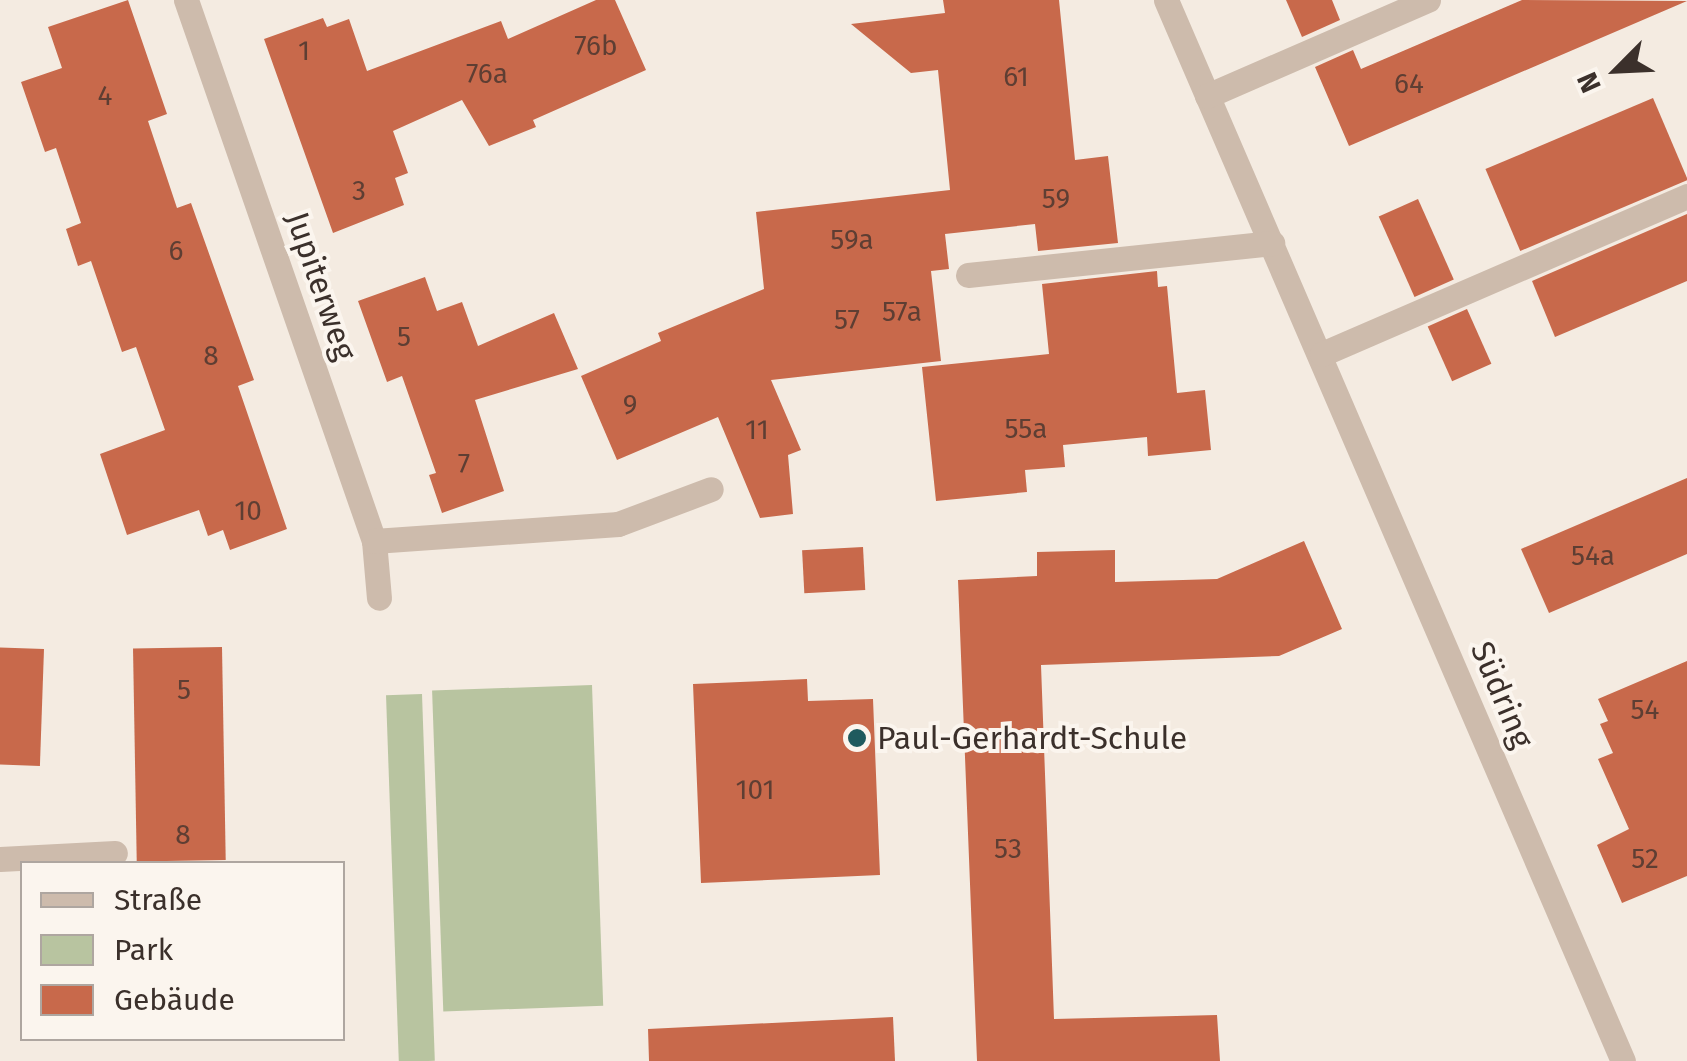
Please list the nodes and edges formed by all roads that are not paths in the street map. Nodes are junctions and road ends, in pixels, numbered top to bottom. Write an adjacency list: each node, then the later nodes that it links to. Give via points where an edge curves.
1 (186, 0): 10 (street, Jupiterweg)
2 (1166, 0): 4 (street, Südring)
3 (1428, 0): 4 (street)
4 (1207, 96): 6 (street, Südring)
5 (1687, 196): 8 (street)
6 (1272, 243): 7 (street); 8 (street, Südring)
7 (968, 275)
8 (1322, 354): 14 (street, Südring)
9 (711, 489): 10 (street, via 618,524)
10 (374, 541): 11 (street, Jupiterweg)
11 (379, 598)
12 (114, 853): 13 (street)
13 (0, 859)
14 (1623, 1061)

